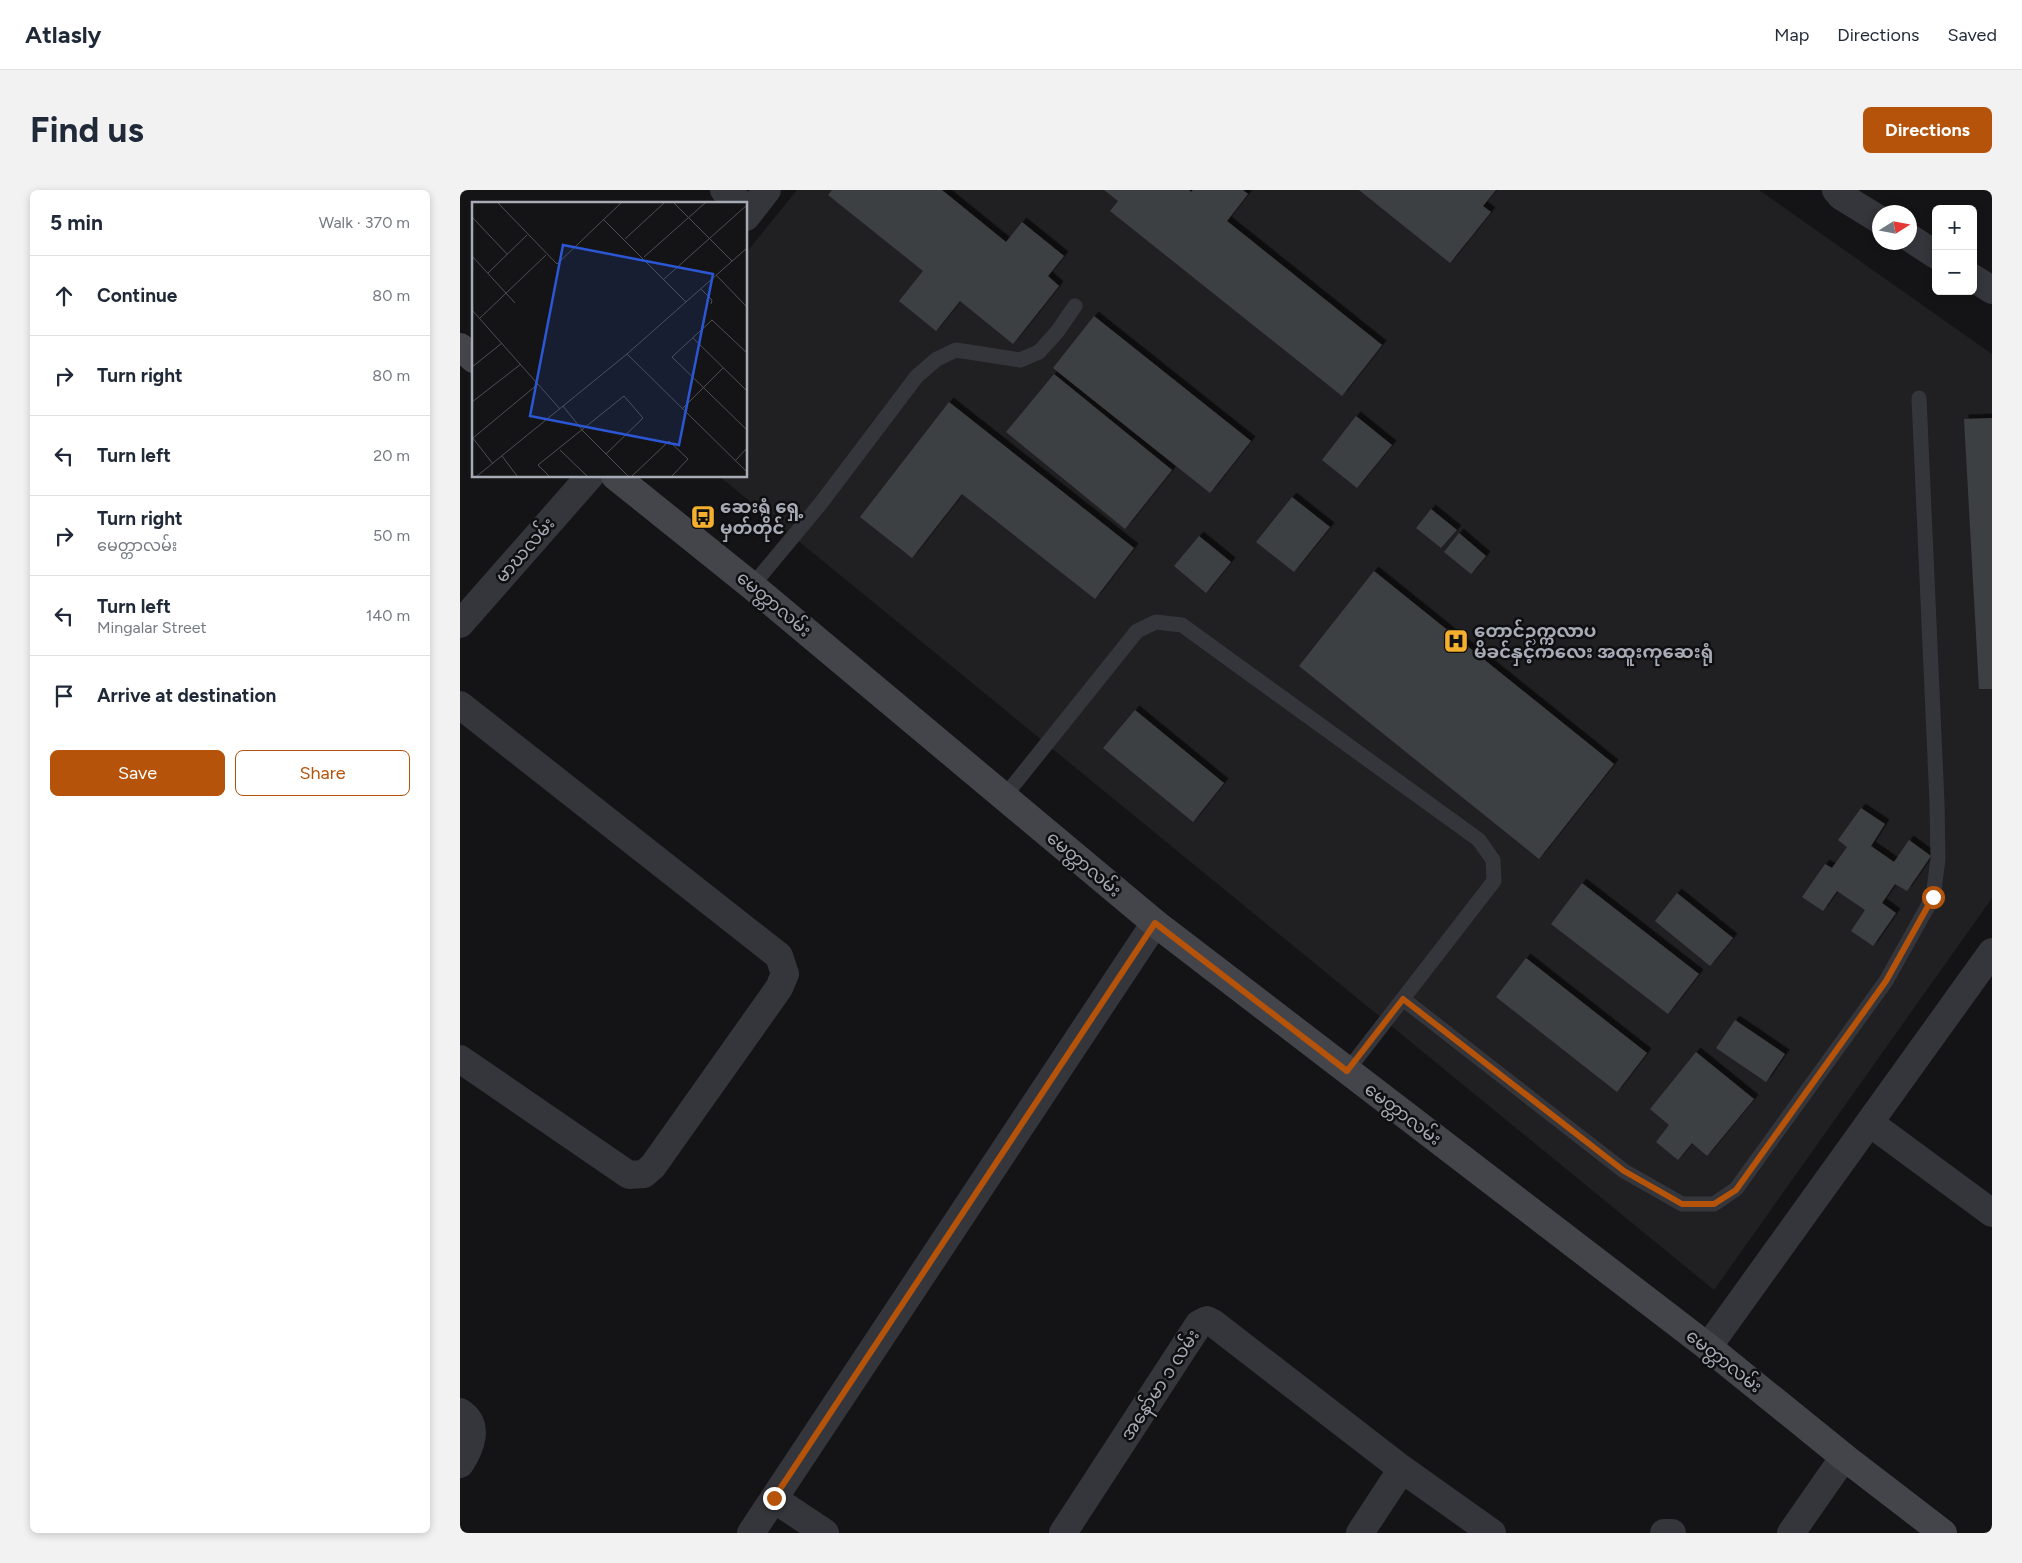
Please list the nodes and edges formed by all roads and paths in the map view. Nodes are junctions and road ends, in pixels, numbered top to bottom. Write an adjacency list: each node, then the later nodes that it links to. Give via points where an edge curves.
1 (724, 190): 4 (street)
2 (767, 190): 5 (street)
3 (1836, 190): 6 (street)
4 (737, 202)
5 (748, 208)
6 (1872, 215)
7 (1917, 243): 8 (street)
8 (1932, 252)
9 (1977, 281): 10 (street)
10 (1992, 290)
11 (1075, 306): 17 (lane, via 1039,352 1020,360 956,350 937,359 917,376 821,503)
12 (460, 348): 13 (main road)
13 (472, 357)
14 (1919, 398): 23 (lane, via 1937,803 1938,859 1933,897 1886,981 1736,1190 1714,1204 1682,1204 1624,1171)
15 (588, 478): 18 (street, မာဃလမ်း)
16 (617, 478): 17 (main road, မေတ္တာလမ်း)
17 (752, 586): 20 (main road, မေတ္တာလမ်း)
18 (460, 624)
19 (460, 705): 24 (street, via 779,956 785,974 779,988 653,1166 644,1174 629,1176)
20 (1004, 797): 21 (main road, မေတ္တာလမ်း); 23 (lane, via 1137,631 1156,622 1182,624 1480,840 1492,860 1494,881)
21 (1155, 923): 25 (main road, မေတ္တာလမ်း); 33 (street)
22 (1992, 952): 26 (street)
23 (1403, 999): 25 (lane)
24 (460, 1059)
25 (1347, 1071): 28 (main road, မေတ္တာလမ်း)
26 (1870, 1122): 27 (street); 28 (street)
27 (1992, 1213)
28 (1708, 1348): 30 (main road, မေတ္တာလမ်း)
29 (460, 1412): 31 (street, via 468,1417 473,1432 468,1452)
30 (1844, 1457): 41 (street); 42 (main road, မေတ္တာလမ်း)
31 (460, 1464)
32 (1402, 1469): 36 (street, အနော်မာ ၁ လမ်း, via 1207,1320 1200,1324); 37 (street); 38 (street)
33 (774, 1498): 34 (street); 35 (street)
34 (751, 1533)
35 (825, 1533)
36 (1063, 1533)
37 (1360, 1533)
38 (1492, 1533)
39 (1664, 1533): 40 (street)
40 (1672, 1533)
41 (1791, 1533)
42 (1943, 1533)

